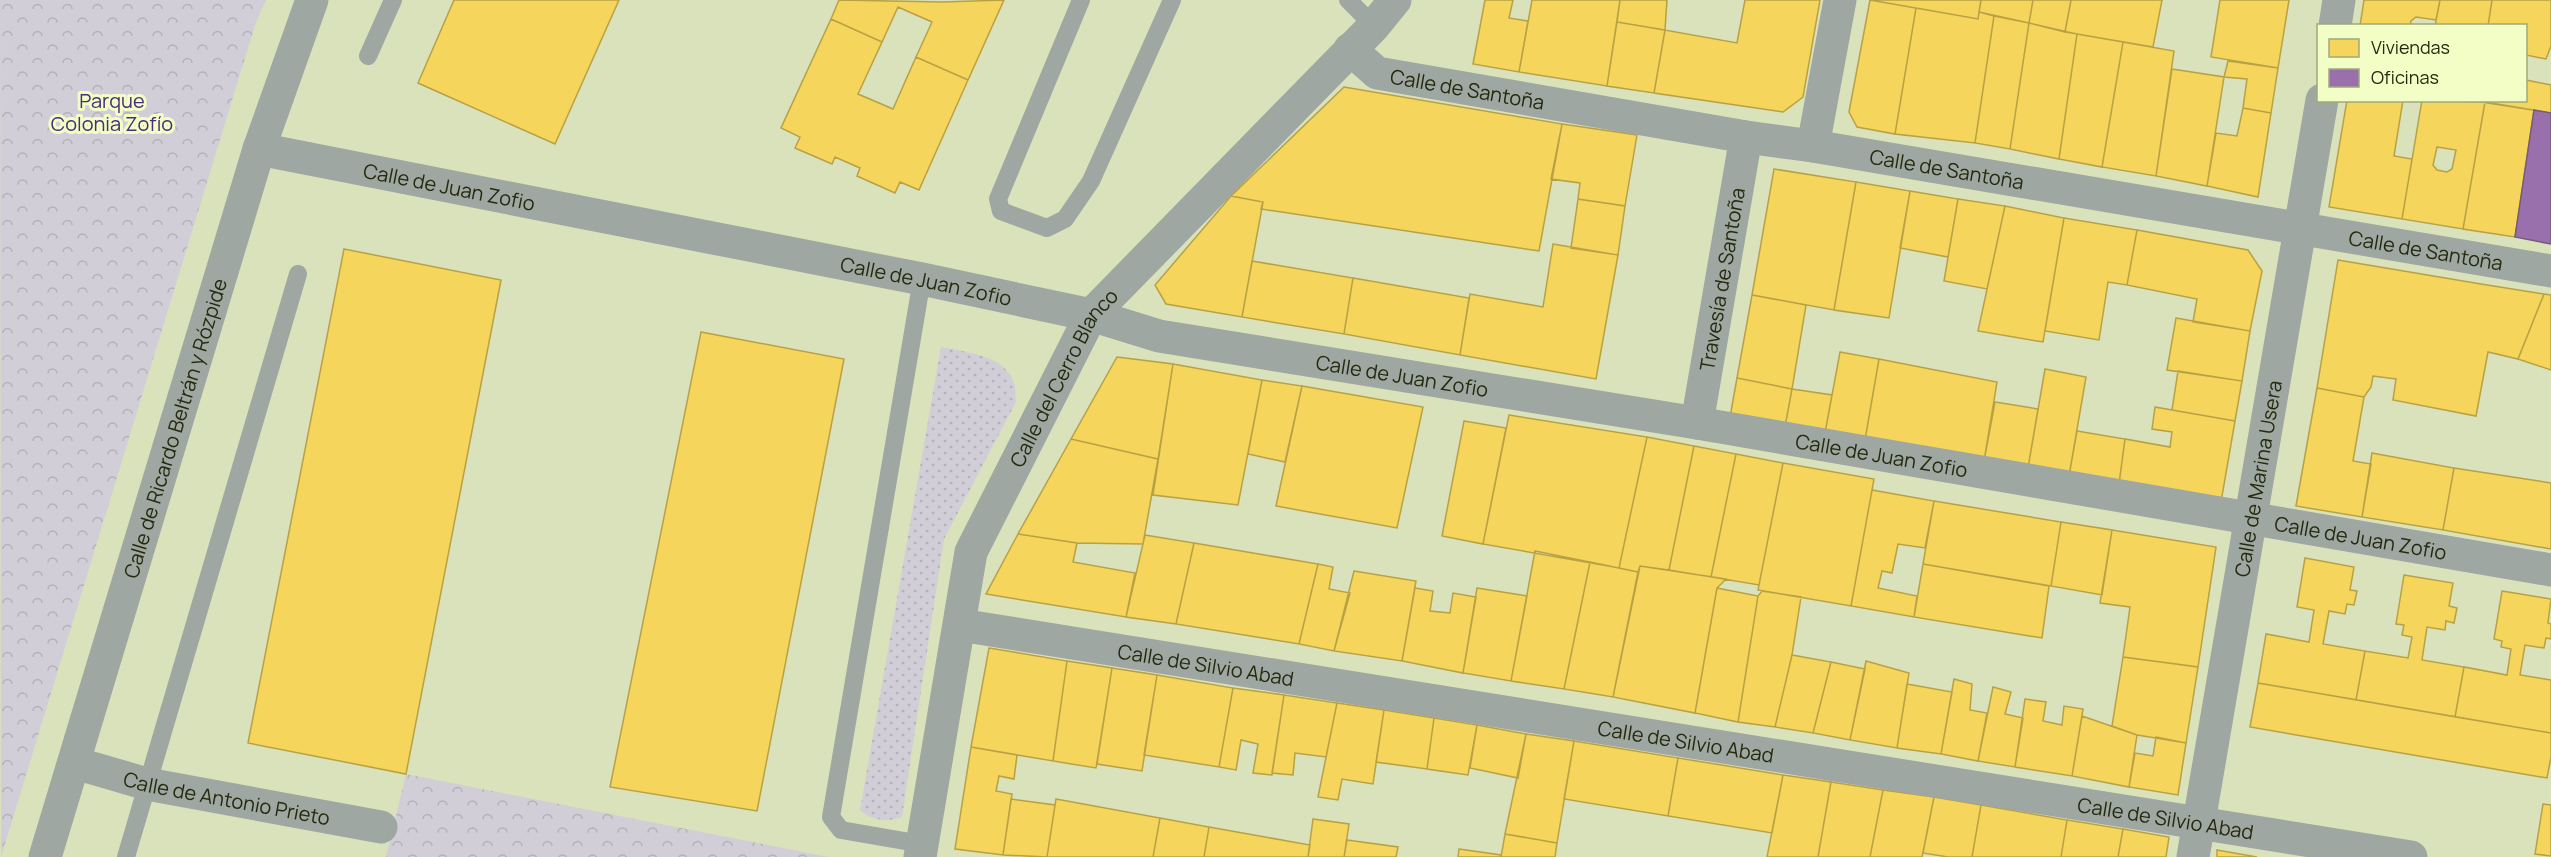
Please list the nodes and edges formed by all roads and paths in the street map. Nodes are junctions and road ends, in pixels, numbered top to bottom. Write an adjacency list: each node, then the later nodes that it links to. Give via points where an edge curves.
1 (312, 0): 16 (street, Calle de Ricardo Beltrán y Rózpide)
2 (393, 0): 12 (lane)
3 (1081, 0): 4 (lane, via 998,199 1001,211 1047,228 1065,219 1091,182)
4 (1172, 0)
5 (1348, 0): 10 (lane)
6 (1395, 0): 10 (street, Calle del Cerro Blanco)
7 (1840, 0): 15 (street)
8 (2339, 0): 9 (street)
9 (2335, 24)
10 (1374, 26): 11 (street, Calle del Cerro Blanco)
11 (1350, 49): 14 (street, Calle de Santoña, via 1377,73); 21 (street, Calle del Cerro Blanco)
12 (368, 56)
13 (2322, 102): 17 (street, Calle de Marina Usera)
14 (1746, 137): 15 (street, Calle de Santoña); 22 (street, Travesía de Santoña)
15 (1813, 146): 17 (street, Calle de Santoña)
16 (259, 149): 20 (street, Calle de Juan Zofio); 26 (street, Calle de Ricardo Beltrán y Rózpide)
17 (2300, 230): 18 (street, Calle de Santoña); 23 (street, Calle de Marina Usera)
18 (2551, 271)
19 (298, 274): 27 (lane)
20 (922, 279): 21 (street, Calle de Juan Zofio); 30 (lane, via 831,817 841,830)
21 (1091, 315): 22 (street, Calle de Juan Zofio, via 1160,336); 25 (street, Calle del Cerro Blanco, via 971,552)
22 (1697, 423): 23 (street, Calle de Juan Zofio)
23 (2250, 518): 24 (street, Calle de Juan Zofio); 28 (street, Calle de Marina Usera)
24 (2551, 570)
25 (960, 625): 28 (street, Calle de Silvio Abad); 30 (street, Calle del Cerro Blanco)
26 (75, 763): 27 (street, Calle de Antonio Prieto); 31 (street, Calle de Ricardo Beltrán y Rózpide)
27 (147, 784): 29 (street, Calle de Antonio Prieto); 32 (lane)
28 (2199, 822): 33 (street, Calle de Marina Usera); 34 (street, Calle de Silvio Abad)
29 (381, 827)
30 (921, 850)
31 (45, 857)
32 (126, 857)
33 (2193, 857)
34 (2410, 857)

